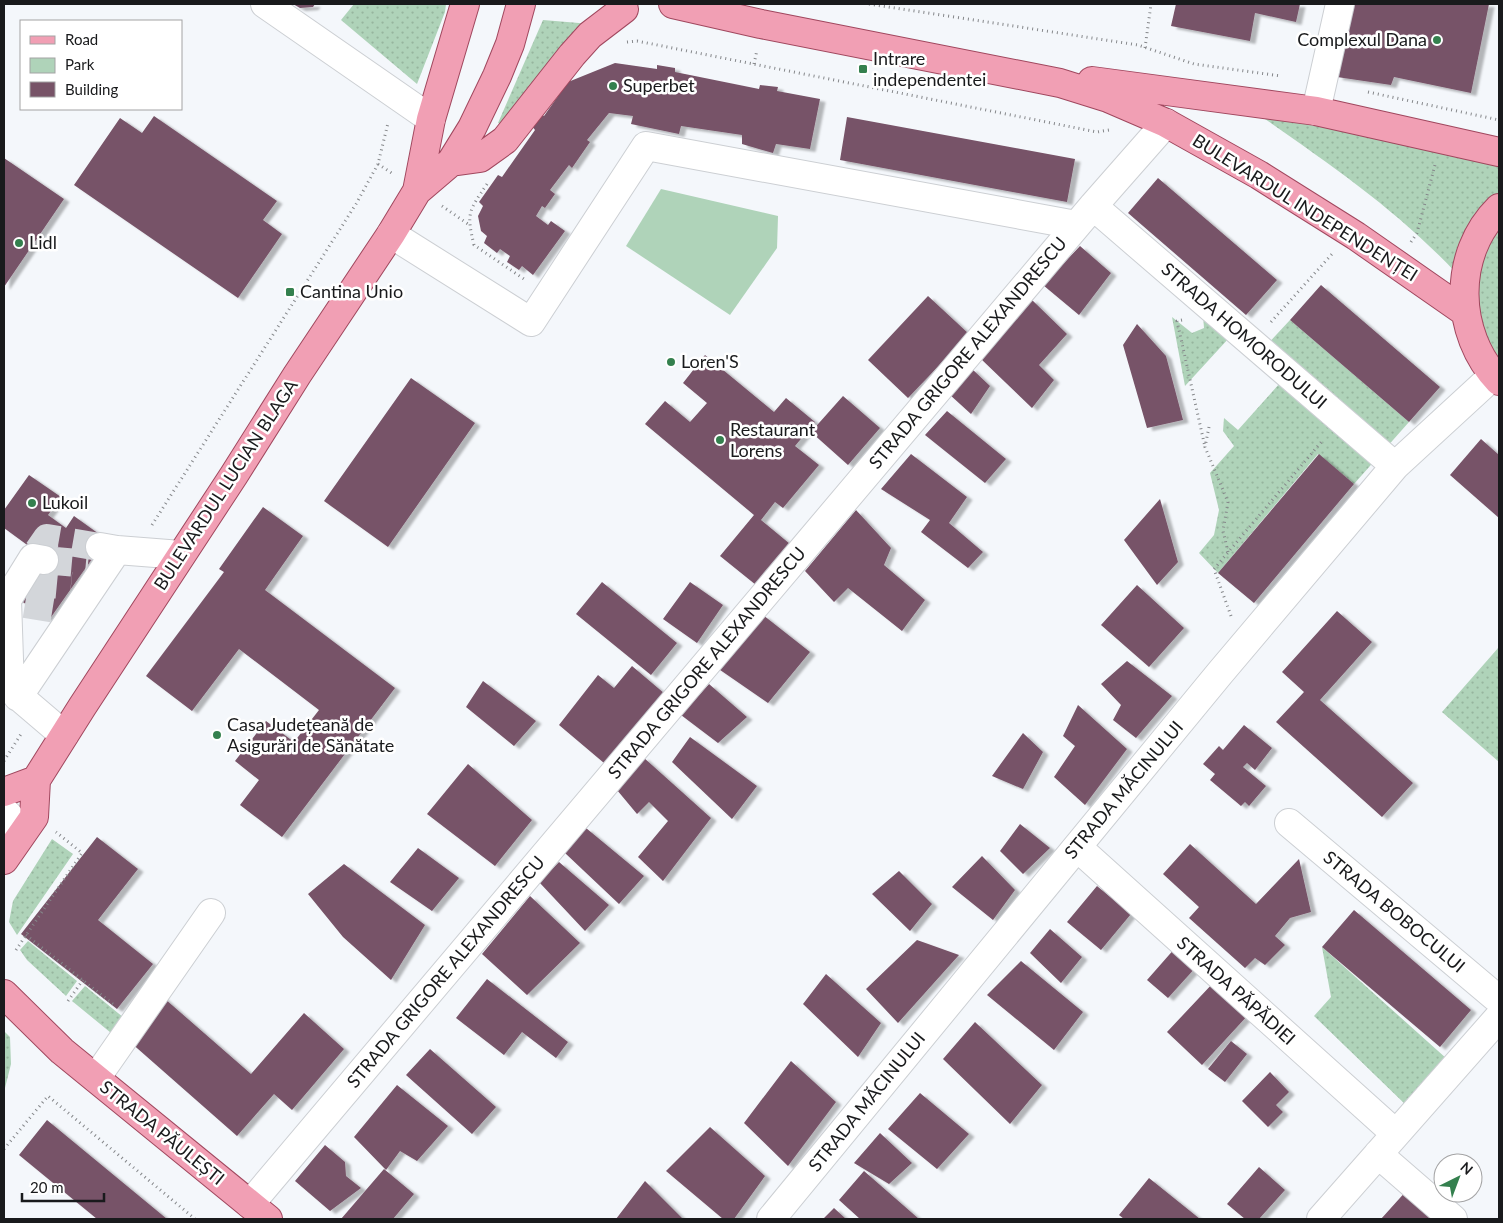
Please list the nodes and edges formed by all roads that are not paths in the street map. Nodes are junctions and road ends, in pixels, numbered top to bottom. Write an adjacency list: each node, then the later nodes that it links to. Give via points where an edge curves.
1 (265, 4): 9 (street)
2 (466, 4): 9 (main road, BULEVARDUL LUCIAN BLAGA)
3 (521, 4): 12 (main road, BULEVARDUL LUCIAN BLAGA, via 497,76 472,128)
4 (1340, 4): 8 (street)
5 (687, 5): 7 (main road, BULEVARDUL INDEPENDENȚEI, via 761,24)
6 (624, 6): 12 (main road, via 572,55 505,140 480,158)
7 (953, 62): 8 (main road); 10 (main road, BULEVARDUL INDEPENDENȚEI, via 1060,83 1108,98)
8 (1316, 111): 11 (main road)
9 (431, 119): 13 (main road, BULEVARDUL LUCIAN BLAGA)
10 (1166, 123): 15 (street, STRADA GRIGORE ALEXANDRESCU); 17 (main road, BULEVARDUL INDEPENDENȚEI, via 1259,175 1348,231)
11 (1499, 152)
12 (450, 162): 13 (main road, BULEVARDUL LUCIAN BLAGA)
13 (417, 190): 16 (main road, BULEVARDUL LUCIAN BLAGA)
14 (1499, 208): 17 (main road, via 1472,249 1466,269)
15 (1085, 216): 16 (street, via 646,146 531,322); 19 (street, STRADA HOMORODULUI, via 1252,343); 41 (street, STRADA GRIGORE ALEXANDRESCU)
16 (391, 234): 20 (main road, BULEVARDUL LUCIAN BLAGA)
17 (1465, 312): 18 (main road, via 1481,356)
18 (1496, 378): 19 (street, STRADA MĂCINULUI)
19 (1395, 466): 31 (street, STRADA MĂCINULUI)
20 (181, 555): 21 (street); 25 (main road, BULEVARDUL LUCIAN BLAGA)
21 (100, 562): 23 (street, via 66,611); 24 (street)
22 (28, 576): 24 (street, via 10,689)
23 (56, 609)
24 (27, 704): 25 (street)
25 (64, 735): 26 (main road, BULEVARDUL LUCIAN BLAGA)
26 (36, 780): 27 (main road); 32 (main road, BULEVARDUL LUCIAN BLAGA, via 34,817)
27 (4, 792)
28 (4, 811): 30 (street, via 10,816)
29 (1289, 823): 35 (street, STRADA BOBOCULUI)
30 (4, 826)
31 (1076, 847): 40 (street, STRADA PĂPĂDIEI); 42 (street, STRADA MĂCINULUI)
32 (4, 860)
33 (211, 913): 39 (street)
34 (4, 994): 38 (main road, STRADA PĂULEȘTI)
35 (1499, 1000)
36 (4, 1014): 38 (main road, STRADA PĂULEȘTI)
37 (1499, 1017): 40 (street)
38 (56, 1046): 39 (main road, STRADA PĂULEȘTI)
39 (96, 1078): 41 (main road, STRADA PĂULEȘTI)
40 (1387, 1144): 43 (street); 44 (street, STRADA PĂPĂDIEI)
41 (259, 1212)
42 (771, 1219)
43 (1321, 1219)
44 (1453, 1219)

